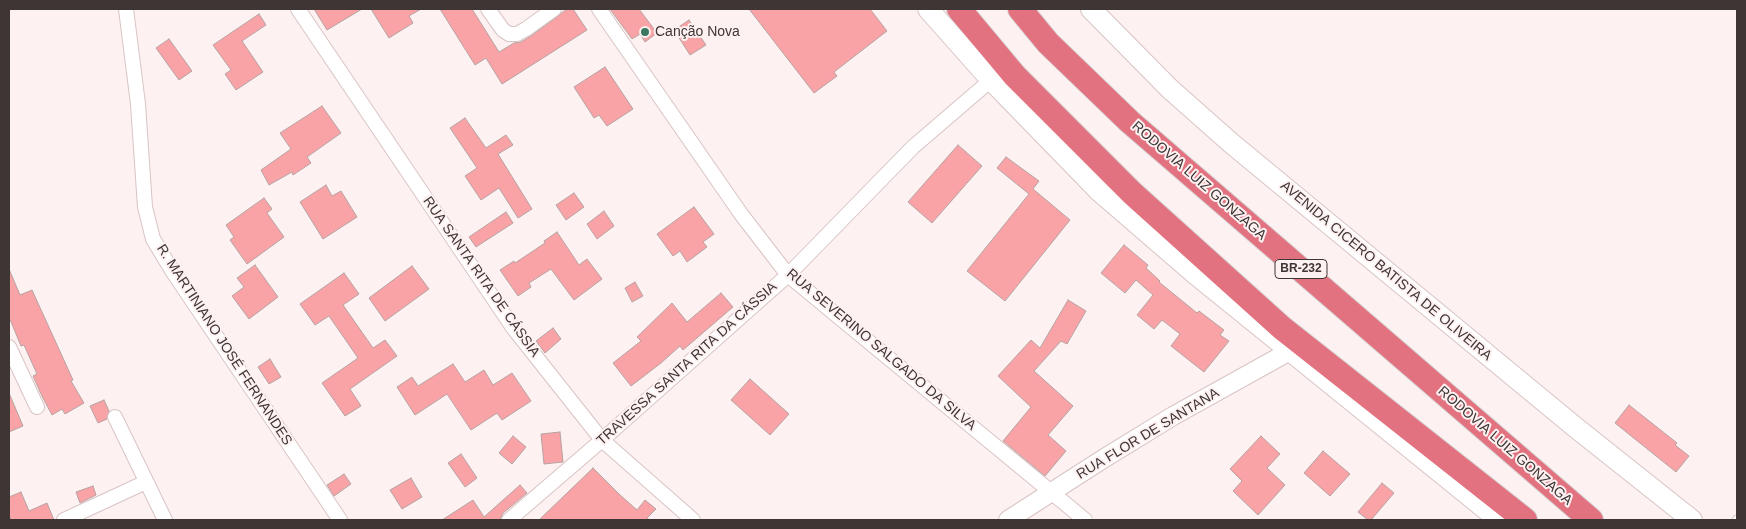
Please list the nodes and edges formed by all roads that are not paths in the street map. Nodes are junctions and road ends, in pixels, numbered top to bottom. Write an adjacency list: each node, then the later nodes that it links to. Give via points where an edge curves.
1 (126, 9): 21 (street, R. MARTINIANO JOSÉ FERNANDES, via 138,104 145,207 153,239)
2 (298, 9): 16 (street, RUA SANTA RITA DE CÁSSIA, via 514,329)
3 (488, 9): 4 (street, via 502,30 517,34)
4 (554, 9)
5 (599, 9): 11 (street, RUA SEVERINO SALGADO DA SILVA, via 741,214)
6 (928, 9): 10 (main road)
7 (959, 9): 27 (highway, via 1015,76 1132,193 1282,328)
8 (1020, 9): 28 (highway, RODOVIA LUIZ GONZAGA / BR-232, via 1048,42 1130,122)
9 (1091, 9): 29 (main road, AVENIDA CICERO BATISTA DE OLIVEIRA, via 1170,89 1231,143)
10 (991, 80): 11 (street, TRAVESSA SANTA RITA DA CÁSSIA, via 913,147); 13 (main road, via 1100,192)
11 (788, 275): 16 (street, TRAVESSA SANTA RITA DA CÁSSIA); 18 (street, RUA SEVERINO SALGADO DA SILVA)
12 (9, 347): 14 (street)
13 (1290, 351): 18 (street, RUA FLOR DE SANTANA, via 1173,416); 26 (main road)
14 (37, 407)
15 (115, 417): 17 (street)
16 (602, 440): 22 (street, TRAVESSA SANTA RITA DA CÁSSIA); 23 (street, RUA SANTA RITA DE CÁSSIA)
17 (146, 482): 19 (street); 20 (street)
18 (1052, 492): 24 (street, RUA FLOR DE SANTANA); 25 (street, RUA SEVERINO SALGADO DA SILVA)
19 (64, 520)
20 (166, 520)
21 (340, 520)
22 (509, 520)
23 (693, 520)
24 (1008, 520)
25 (1085, 520)
26 (1499, 520)
27 (1525, 520)
28 (1592, 520)
29 (1692, 520)

